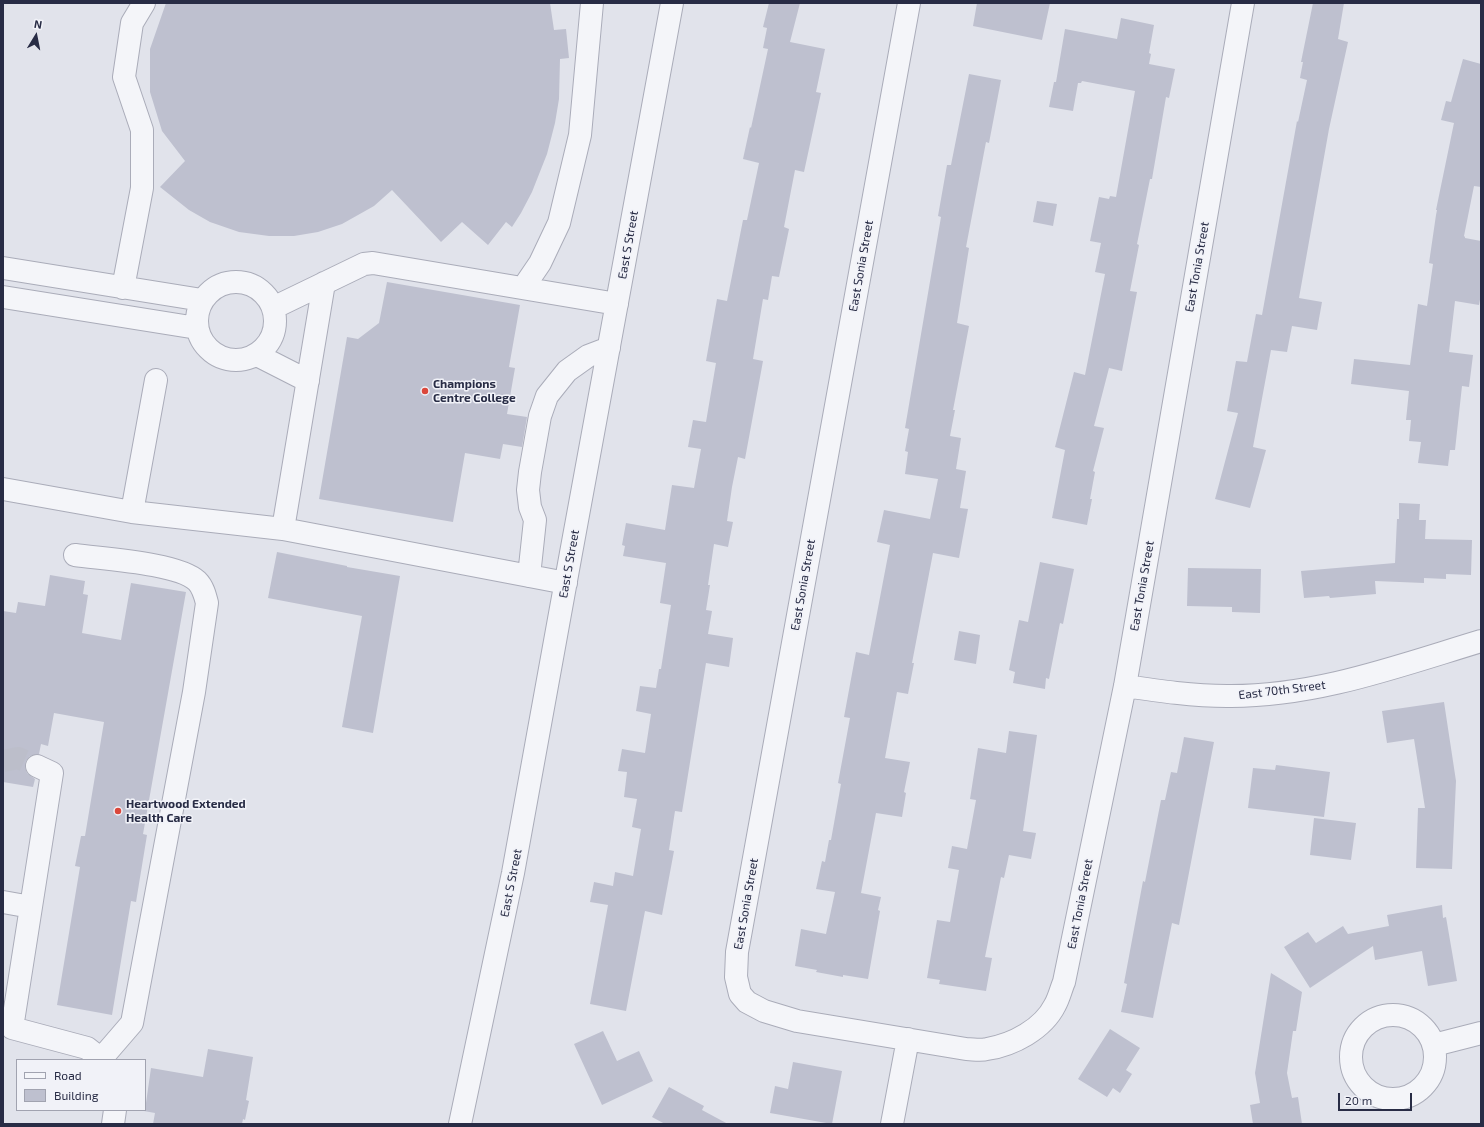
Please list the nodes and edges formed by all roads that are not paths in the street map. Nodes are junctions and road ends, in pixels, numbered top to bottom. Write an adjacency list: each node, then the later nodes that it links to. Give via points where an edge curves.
1 (144, 3): 8 (street, via 132,23 124,77 142,130 142,188)
2 (592, 3): 9 (street, via 580,135 561,216 540,263)
3 (672, 3): 12 (street, East S Street)
4 (909, 3): 31 (street, East Sonia Street, via 738,944 736,977 740,994 747,1002 764,1011 797,1021)
5 (1243, 3): 26 (street, East Tonia Street)
6 (3, 268): 8 (street)
7 (324, 283): 9 (street, via 364,264 373,263); 13 (street); 18 (street)
8 (124, 288): 11 (street)
9 (523, 288): 12 (street)
10 (3, 297): 14 (street)
11 (202, 300): 13 (street, via 210,290 221,284 246,283 267,297); 14 (street, via 197,312)
12 (617, 304): 15 (street, East S Street)
13 (273, 308): 16 (street, via 273,334 267,346)
14 (197, 328): 16 (street, via 200,339 207,349 218,357 231,361 245,360)
15 (609, 348): 23 (street, via 588,356 567,371 547,396 540,416 528,490 535,520); 24 (street, East S Street)
16 (257, 355): 18 (street)
17 (156, 380): 20 (street)
18 (308, 381): 21 (street)
19 (3, 489): 20 (street)
20 (132, 512): 21 (street)
21 (283, 529): 23 (street)
22 (75, 555): 33 (street, via 164,567 185,573 204,590 207,603 194,692 132,1023)
23 (529, 576): 24 (street)
24 (566, 583): 36 (street, East S Street, via 513,873)
25 (1481, 641): 26 (street, East 70th Street, via 1355,679 1305,690 1227,696 1174,693)
26 (1125, 686): 31 (street, East Tonia Street, via 1064,982 1055,1005 1043,1021 1024,1036 986,1050)
27 (37, 766): 29 (street, via 52,773)
28 (3, 902): 29 (street)
29 (31, 906): 33 (street, via 12,1028 87,1048)
30 (1481, 1032): 32 (street)
31 (908, 1039): 37 (street)
32 (1434, 1045)
33 (101, 1059)
34 (115, 1111): 35 (street)
35 (113, 1124)
36 (460, 1124)
37 (892, 1124)

